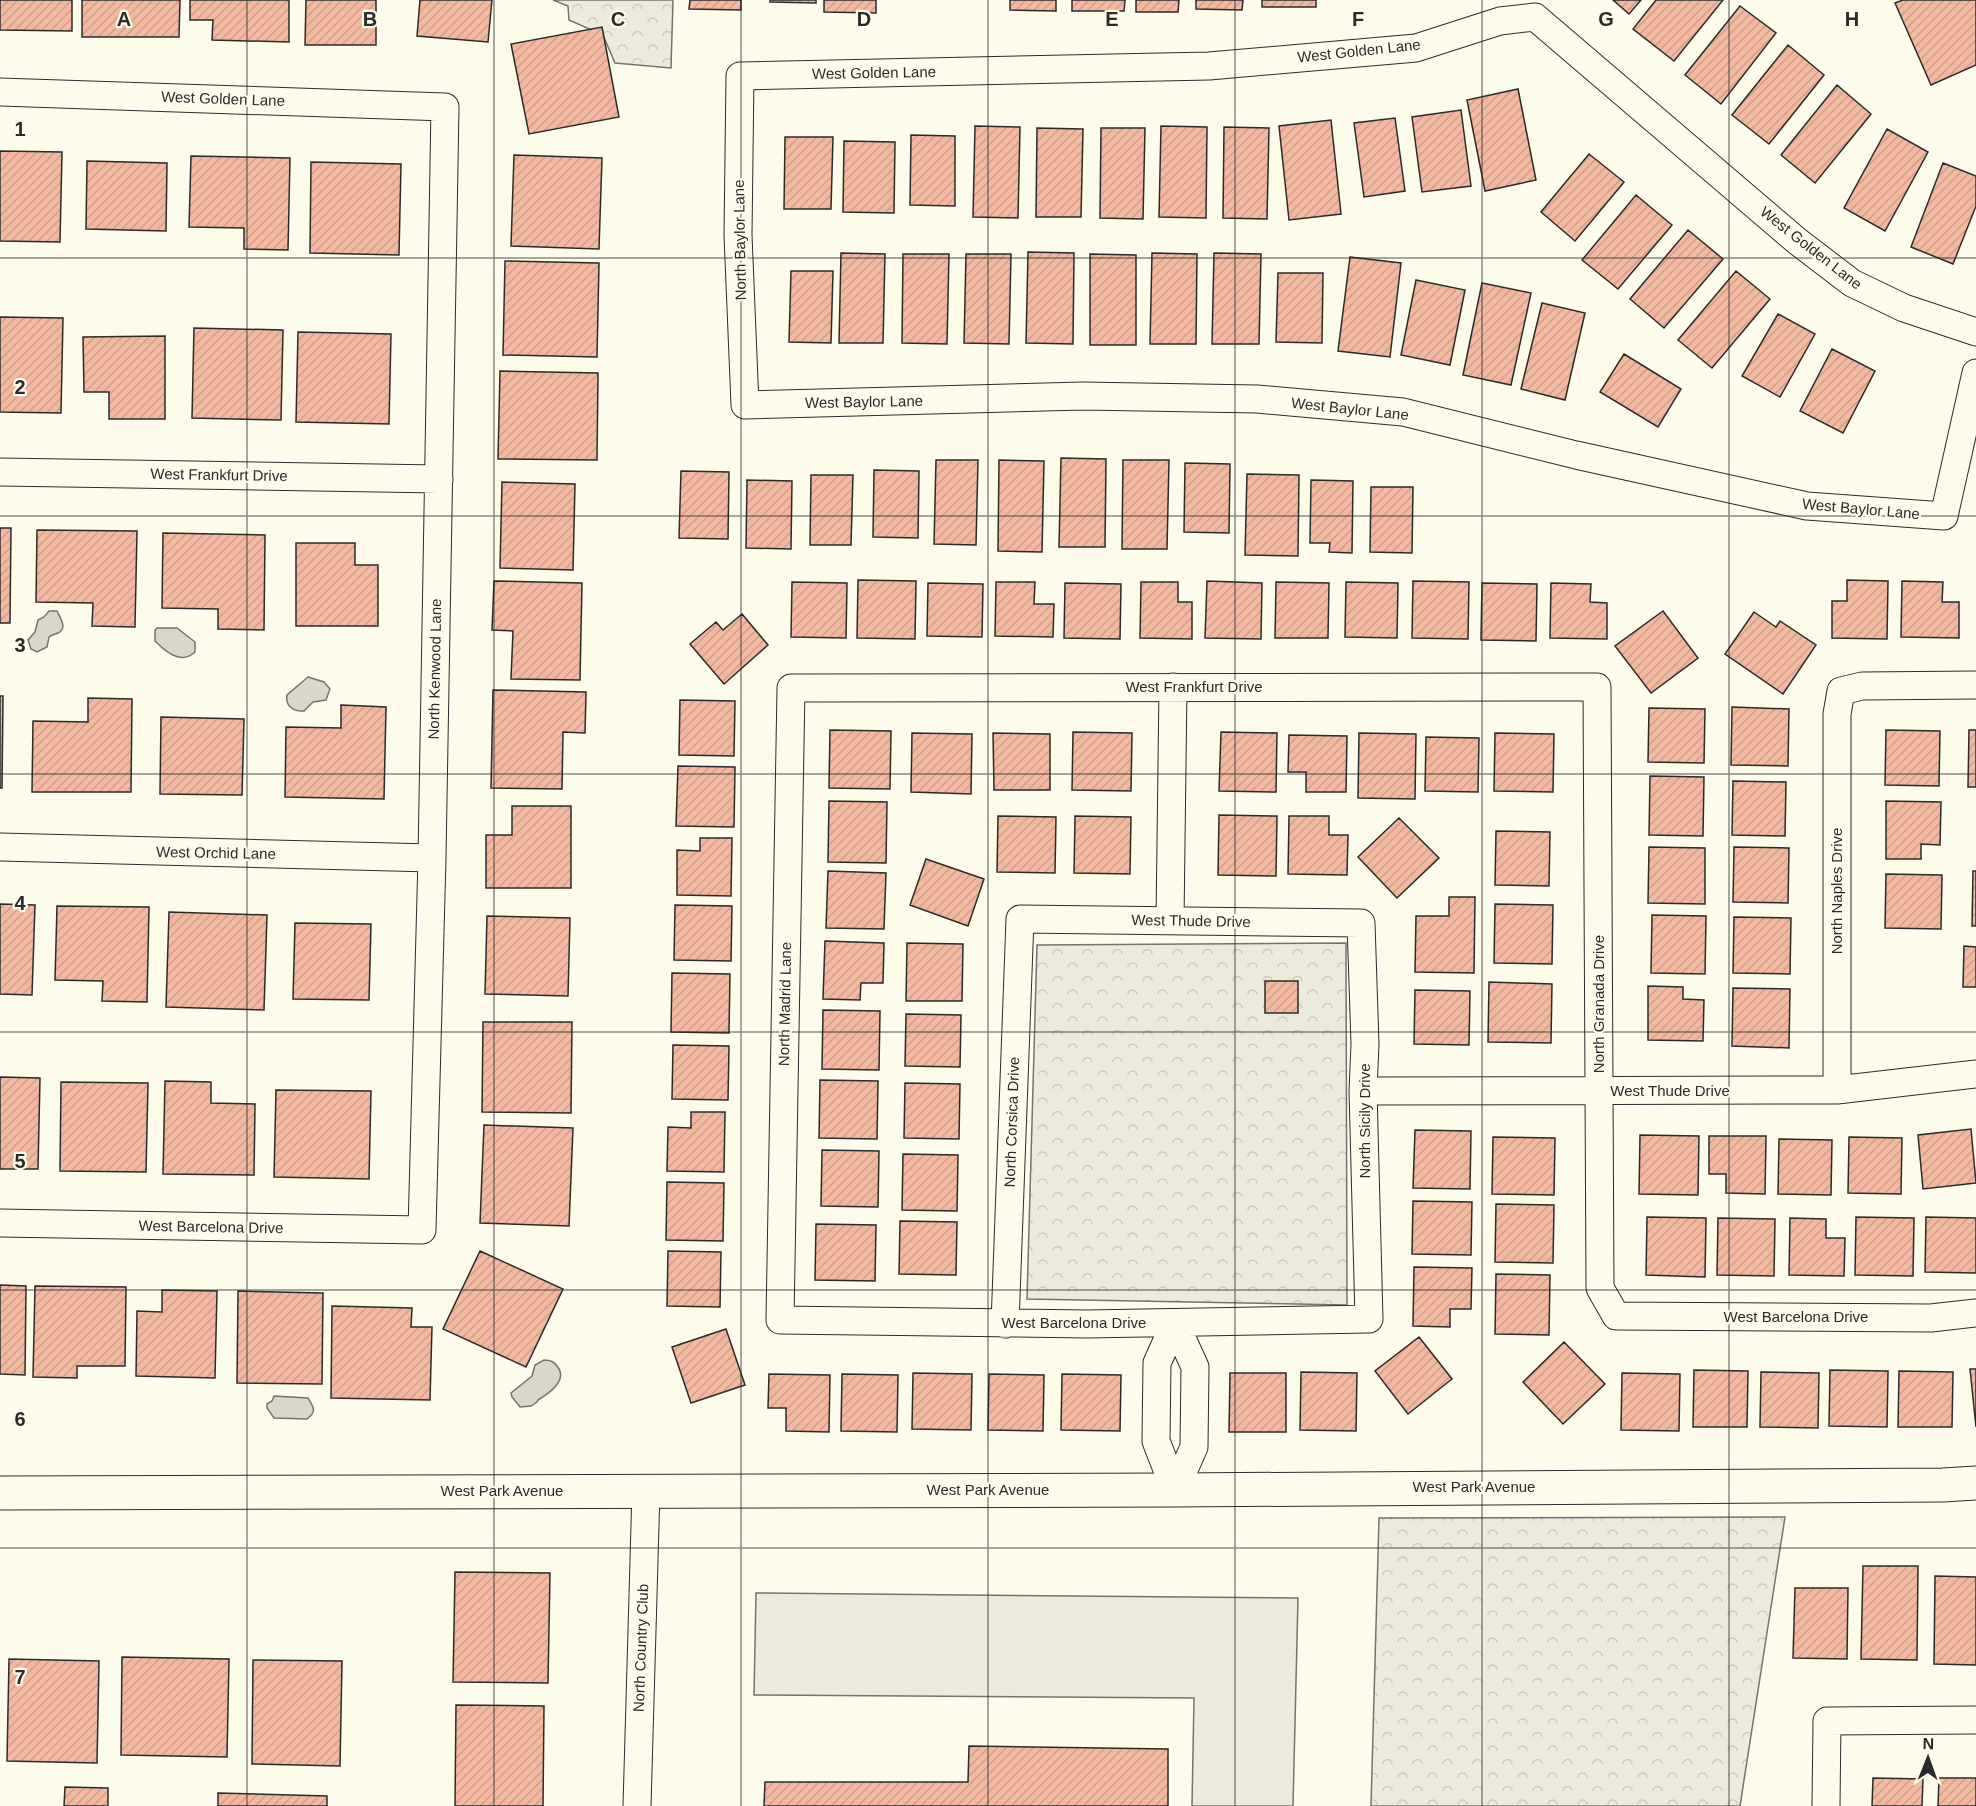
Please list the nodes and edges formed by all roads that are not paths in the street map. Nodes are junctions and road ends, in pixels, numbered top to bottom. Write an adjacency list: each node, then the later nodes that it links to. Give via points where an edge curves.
1 (740, 76): 4 (street, West Golden Lane, via 1209,66 1416,48 1500,21 1535,17 1797,241 1852,283 1904,308); 6 (street, North Baylor Lane, via 738,235)
2 (0, 92): 3 (street, West Golden Lane)
3 (445, 107): 8 (street, North Kenwood Lane)
4 (1976, 332)
5 (1976, 373): 6 (street, West Baylor Lane, via 1944,516 1808,506 1402,412 1257,399 1083,396)
6 (745, 405)
7 (0, 472): 8 (street, West Frankfurt Drive)
8 (439, 479): 14 (street, North Kenwood Lane)
9 (1976, 685): 19 (street, North Naples Drive, via 1862,686 1841,691 1837,714)
10 (1173, 687): 11 (street, West Frankfurt Drive); 12 (street, West Frankfurt Drive); 16 (street)
11 (1598, 687): 21 (street, North Granada Drive)
12 (791, 688): 27 (street, North Madrid Lane)
13 (0, 847): 14 (street, West Orchid Lane)
14 (432, 858): 23 (street, North Kenwood Lane)
15 (1020, 919): 16 (street, West Thude Drive); 29 (street, North Corsica Drive)
16 (1170, 921): 17 (street, West Thude Drive)
17 (1361, 923): 20 (street, North Sicily Drive)
18 (1976, 1074): 19 (street, West Thude Drive)
19 (1838, 1090): 21 (street, West Thude Drive)
20 (1363, 1091): 21 (street, West Thude Drive); 26 (street, North Sicily Drive)
21 (1600, 1091): 25 (street, North Granada Drive, via 1600,1288)
22 (0, 1223): 23 (street, West Barcelona Drive)
23 (422, 1230)
24 (1976, 1313): 25 (street, West Barcelona Drive, via 1931,1318)
25 (1616, 1316)
26 (1368, 1319): 28 (street, West Barcelona Drive)
27 (780, 1320): 29 (street, West Barcelona Drive)
28 (1175, 1323): 29 (street, West Barcelona Drive); 32 (street, via 1157,1363 1156,1441); 32 (street, via 1195,1367 1195,1443)
29 (1005, 1324)
30 (1976, 1483): 32 (street, West Park Avenue)
31 (646, 1490): 32 (street, West Park Avenue); 33 (street, West Park Avenue); 35 (street, North Country Club)
32 (1175, 1490)
33 (0, 1493)
34 (1976, 1720): 36 (street, via 1827,1721)
35 (637, 1806)
36 (1826, 1806)

